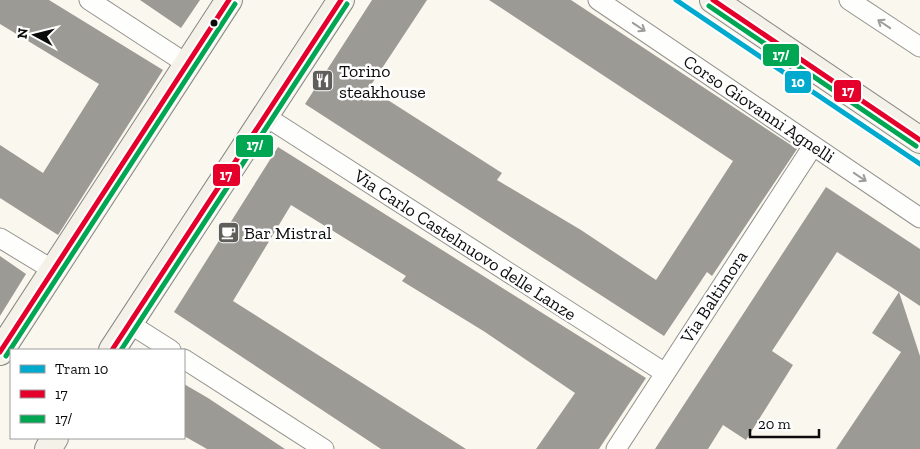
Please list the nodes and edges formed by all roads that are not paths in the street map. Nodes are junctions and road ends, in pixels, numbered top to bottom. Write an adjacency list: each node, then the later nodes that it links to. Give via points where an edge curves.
1 (89, 0): 8 (street)
2 (228, 0): 8 (street)
3 (341, 0): 9 (street)
4 (598, 0): 11 (street, Corso Giovanni Agnelli, one-way to 11)
5 (713, 0): 10 (street)
6 (849, 0): 7 (street, one-way to 6)
7 (920, 47)
8 (187, 64): 14 (street)
9 (265, 116): 15 (street); 20 (street, Via Carlo Castelnuovo delle Lanze)
10 (920, 140)
11 (813, 146): 12 (street, Corso Giovanni Agnelli, one-way to 12); 20 (street, Via Baltimora)
12 (920, 218)
13 (0, 238): 14 (street)
14 (52, 270): 18 (street)
15 (130, 324): 16 (street); 17 (street)
16 (113, 349)
17 (169, 349)
18 (0, 352)
19 (185, 359): 21 (street)
20 (665, 373): 22 (street, Via Baltimora)
21 (324, 449)
22 (616, 449)

